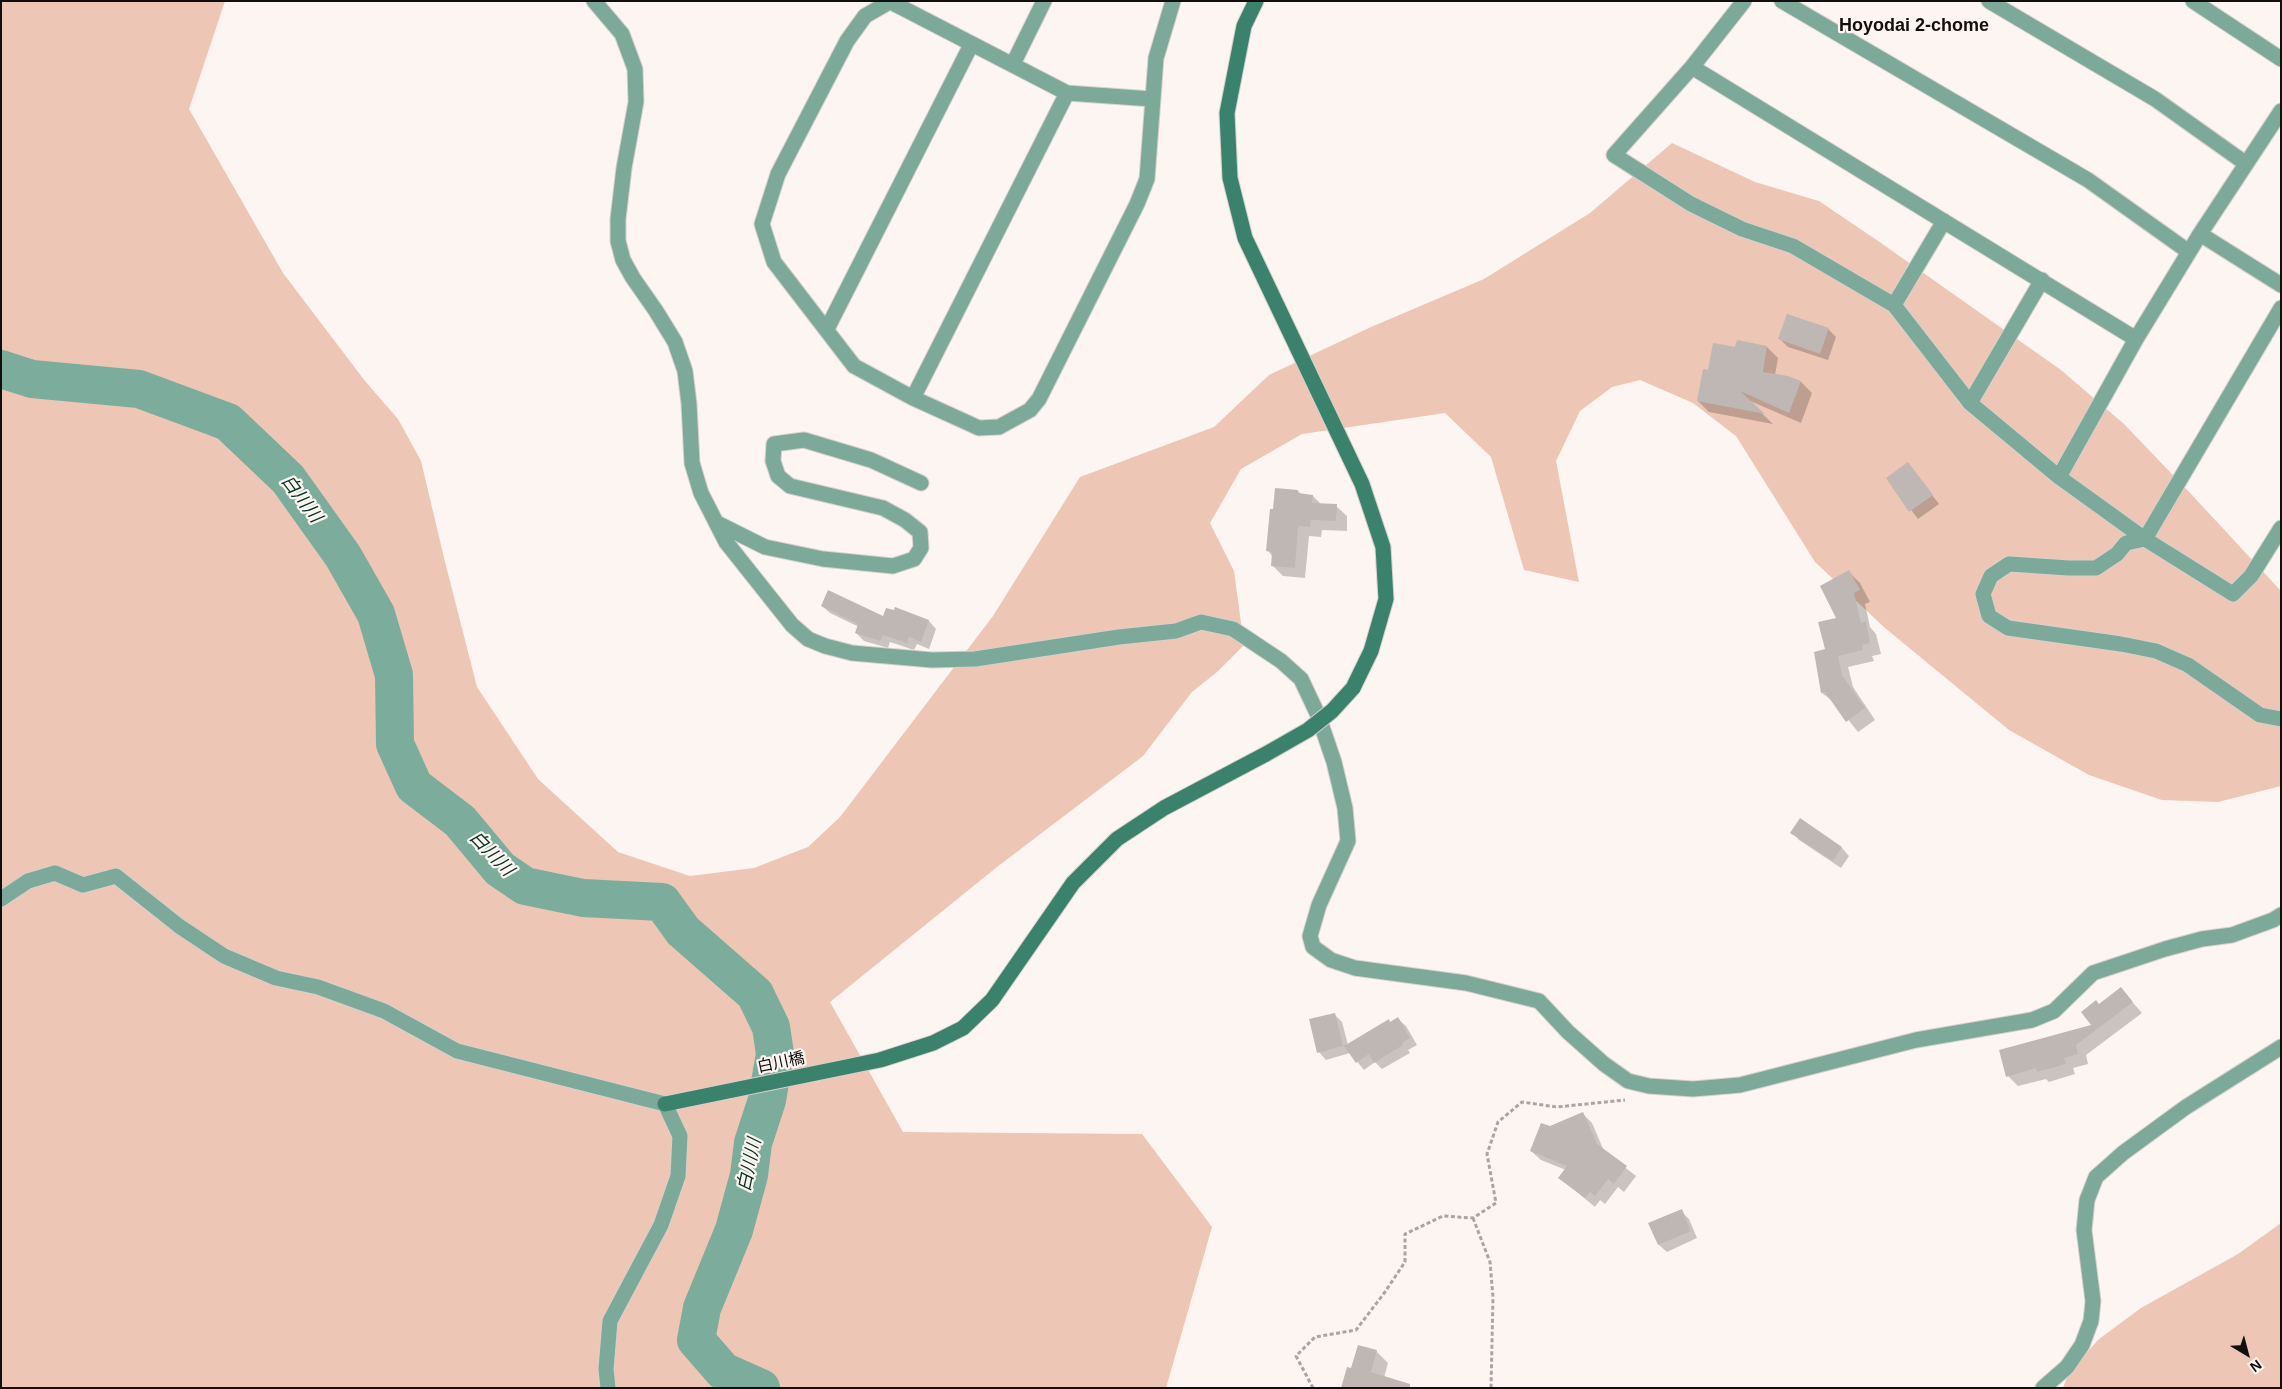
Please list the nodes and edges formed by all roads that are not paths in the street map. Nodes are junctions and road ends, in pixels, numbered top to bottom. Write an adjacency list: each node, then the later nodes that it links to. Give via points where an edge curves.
1 (594, 1): 31 (street, via 622,34 635,69 636,102 624,168 618,241 633,278 675,342 685,371 692,462 701,492)
2 (891, 1): 10 (street); 25 (street, via 865,16 846,41 778,174 762,224 774,262)
3 (1044, 1): 12 (street)
4 (1173, 1): 15 (street, via 1156,58)
5 (1256, 1): 39 (street, 白川橋, bridge, via 1244,26 1227,113 1230,178 1245,238 1339,432 1362,484 1382,546 1386,599 1371,651 1352,688 1332,711 1308,730 1164,808 1117,839 1073,883 992,1000 963,1028 933,1043 880,1060)
6 (1744, 1): 13 (street)
7 (1782, 1): 20 (street, via 2088,180)
8 (1990, 1): 17 (street, via 2155,99)
9 (2193, 1): 11 (street)
10 (971, 45): 12 (street); 25 (street)
11 (2281, 59)
12 (1013, 64): 14 (street)
13 (1692, 67): 18 (street); 23 (street, via 1614,155 1691,204 1742,229 1793,246)
14 (1067, 93): 15 (street); 27 (street)
15 (1152, 99): 27 (street, via 1147,179 1141,196 1039,399 1030,410 999,427 979,428)
16 (2281, 110): 17 (street)
17 (2245, 162): 19 (street)
18 (1944, 221): 21 (street); 23 (street)
19 (2200, 234): 20 (street); 22 (street)
20 (2190, 252): 26 (street)
21 (2042, 280): 26 (street); 28 (street)
22 (2281, 285)
23 (1894, 305): 28 (street)
24 (2281, 308): 33 (street)
25 (827, 329): 27 (street, via 854,366)
26 (2136, 339): 29 (street)
27 (913, 398)
28 (1970, 403): 29 (street)
29 (2059, 477): 33 (street)
30 (921, 483): 31 (street, via 871,460 804,440 774,444 773,461 778,476 790,486 883,508 920,532 921,548 914,560 893,566 823,559 765,547)
31 (718, 523): 37 (street, via 726,542 792,624 808,639 852,653 932,660 975,659 1176,631 1201,622 1233,629 1281,661 1301,679 1334,762 1345,808 1348,841 1319,905 1310,936 1314,947 1330,960 1355,968 1466,983 1539,1001 1568,1032 1628,1081 1693,1089 1740,1085 1916,1040 2032,1020 2054,1011 2093,973 2165,949 2232,935)
32 (2281, 528): 34 (street)
33 (2145, 539): 34 (street, via 2233,594); 35 (street, via 2126,543 2117,554 2096,568 2009,564 1991,576 1983,594 1989,616 2008,628 2156,651 2188,665 2260,715)
34 (2276, 546)
35 (2281, 719)
36 (1, 898): 39 (street, via 28,881 55,873 83,885 116,876 179,926 224,956 276,978 318,987 384,1011 457,1051)
37 (2281, 914)
38 (2281, 1047): 41 (street, via 2186,1107 2096,1177 2087,1200 2084,1230 2093,1301 2091,1321 2082,1345 2067,1367)
39 (666, 1104): 40 (street, via 680,1136 678,1176 661,1225 610,1321 606,1369)
40 (608, 1388)
41 (2043, 1388)

